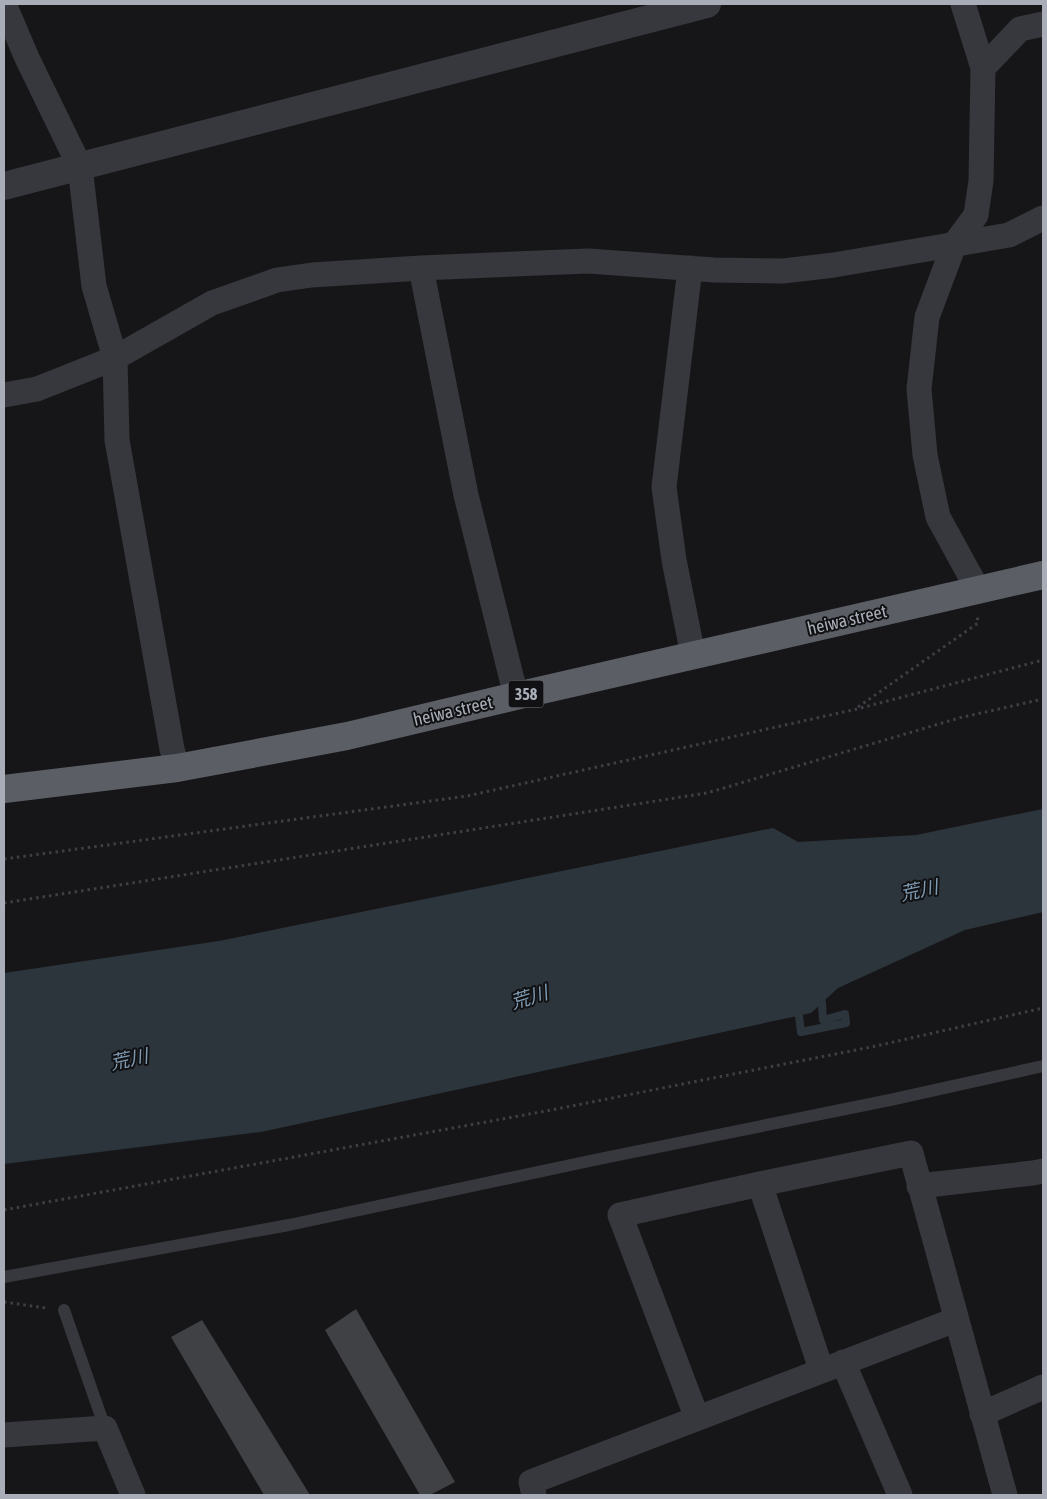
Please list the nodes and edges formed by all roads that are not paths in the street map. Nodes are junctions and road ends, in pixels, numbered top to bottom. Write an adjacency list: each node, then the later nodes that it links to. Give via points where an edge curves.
1 (4, 4): 6 (street)
2 (707, 4): 6 (street)
3 (963, 4): 5 (street)
4 (1043, 24): 5 (street, via 1020,29)
5 (984, 68): 9 (street, via 982,182 976,215)
6 (80, 167): 7 (street); 12 (street, via 94,286)
7 (4, 186)
8 (1043, 218): 9 (street, via 1009,235)
9 (954, 245): 11 (street, via 782,271); 15 (street, via 927,317 919,389 925,455 938,517)
10 (421, 268): 11 (street, via 588,261); 12 (street, via 277,280 212,303); 17 (street, via 466,495)
11 (690, 268): 16 (street, via 664,487 674,560)
12 (115, 358): 13 (street, via 36,389); 18 (street, via 117,440)
13 (4, 395)
14 (1043, 575): 15 (highway, heiwa street / 358)
15 (976, 590): 16 (highway, heiwa street / 358)
16 (693, 655): 17 (highway, heiwa street / 358)
17 (516, 696): 18 (highway, heiwa street / 358, via 347,736)
18 (177, 768): 19 (highway, heiwa street / 358)
19 (4, 789)
20 (1043, 1066): 24 (lane, via 289,1225)
21 (1043, 1171): 23 (street)
22 (760, 1184): 23 (street, via 911,1153); 27 (street); 30 (street, via 620,1216)
23 (919, 1186): 26 (street)
24 (4, 1276)
25 (64, 1310): 31 (lane)
26 (955, 1320): 27 (street); 29 (street)
27 (832, 1366): 30 (street); 35 (street)
28 (1043, 1387): 29 (street)
29 (982, 1414): 36 (street)
30 (697, 1418): 34 (street, via 531,1482)
31 (105, 1428): 32 (street); 33 (street)
32 (4, 1435)
33 (133, 1495)
34 (534, 1495)
35 (900, 1495)
36 (1005, 1495)

